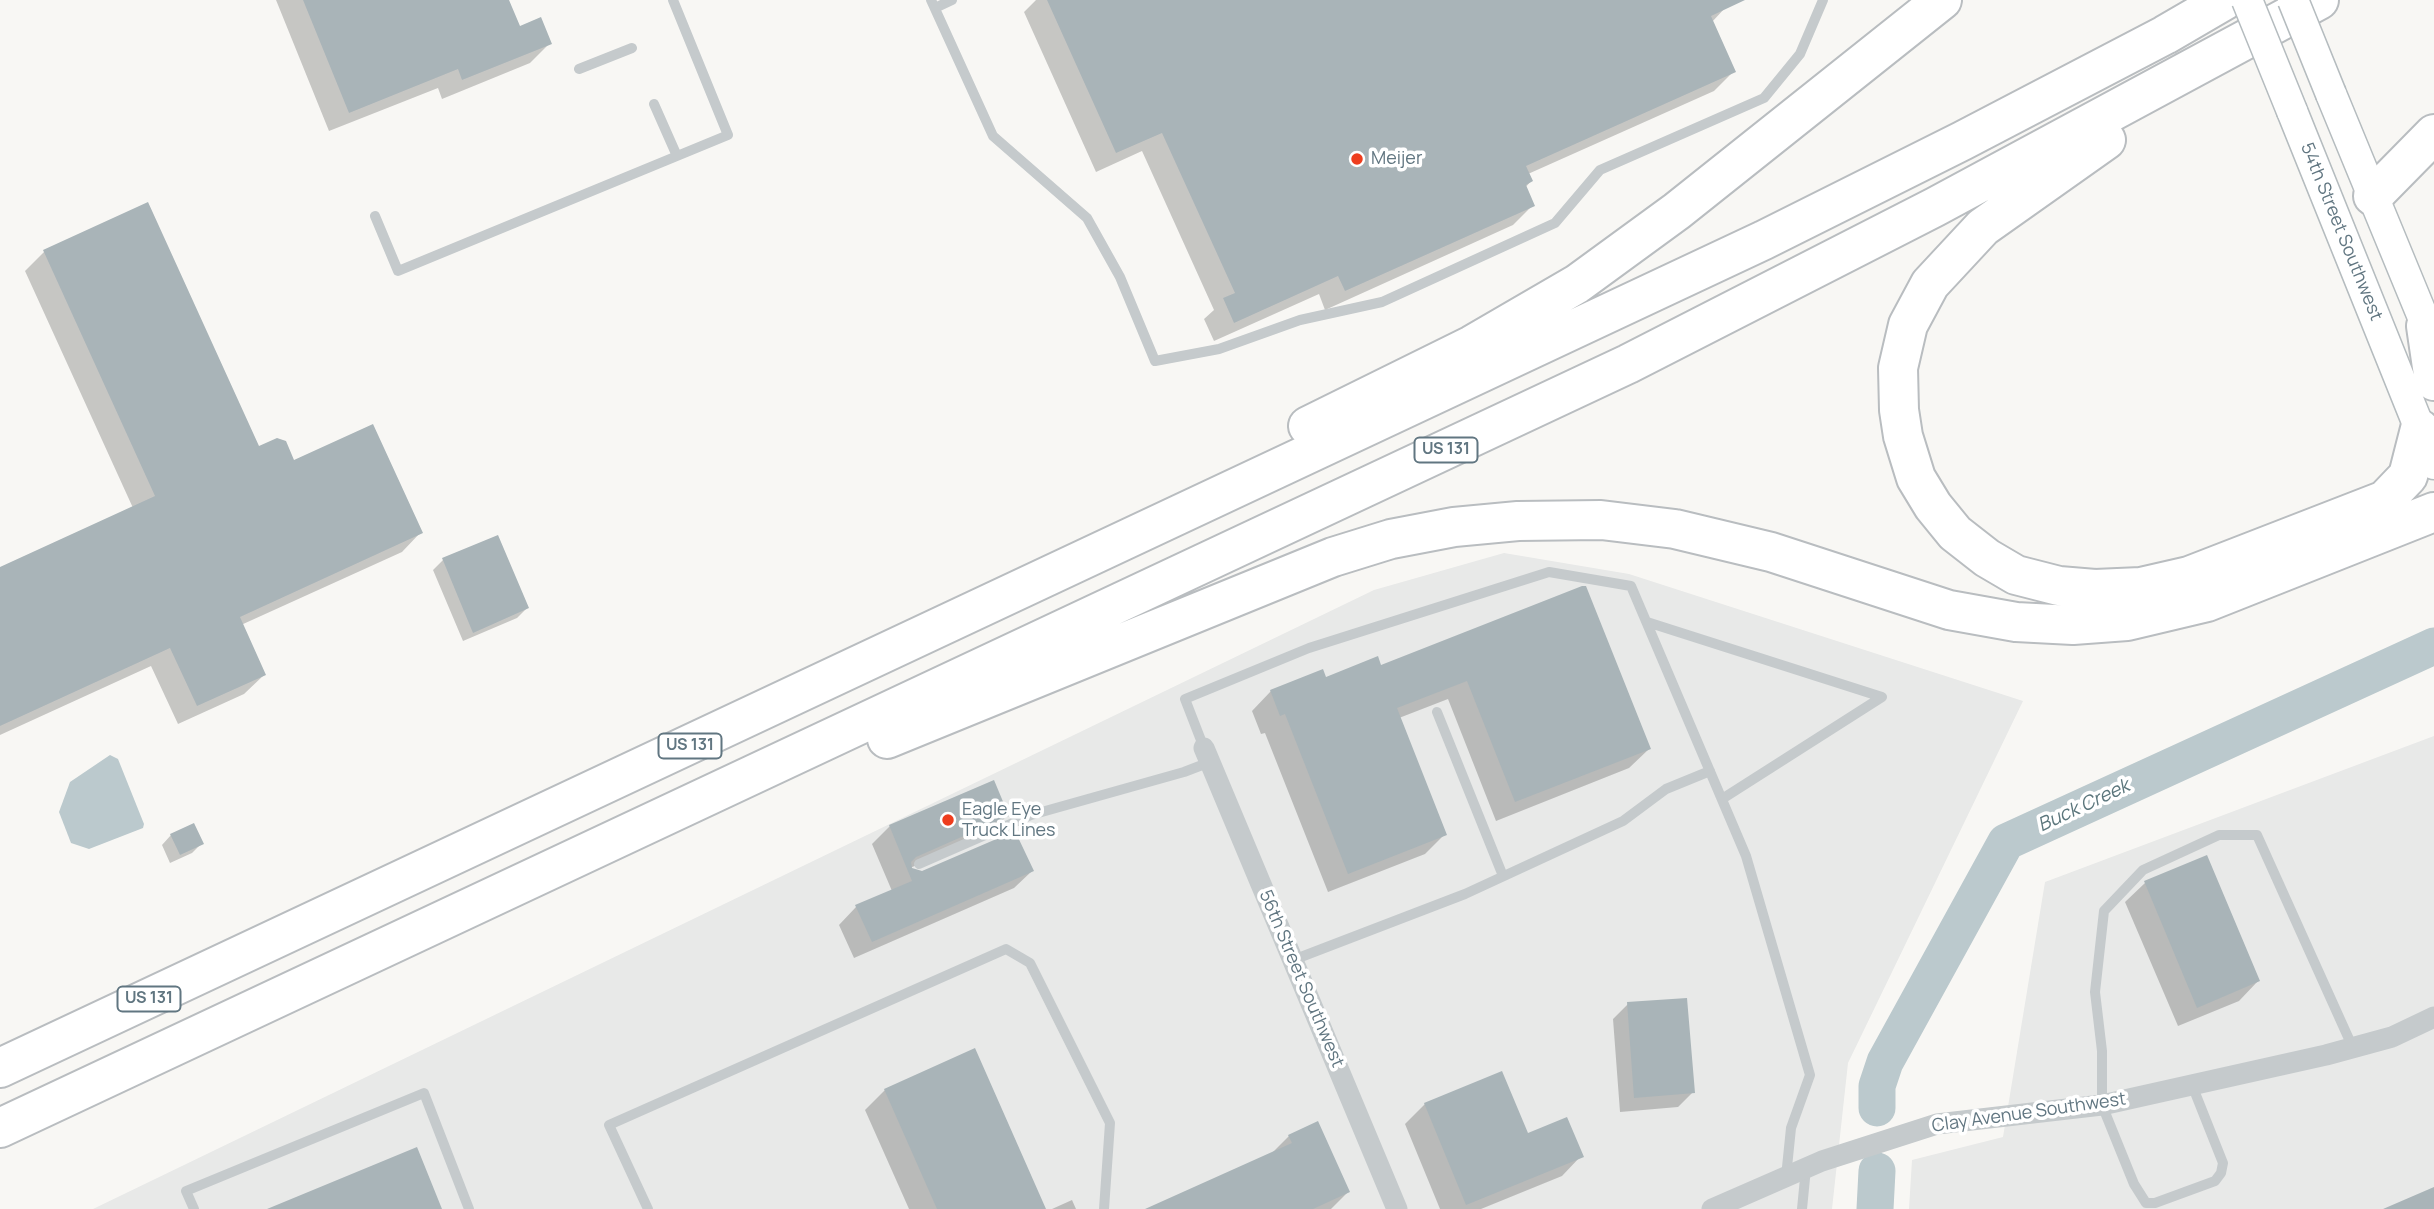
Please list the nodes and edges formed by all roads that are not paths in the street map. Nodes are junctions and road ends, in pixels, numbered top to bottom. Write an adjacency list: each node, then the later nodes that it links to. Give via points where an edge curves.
1 (673, 0): 16 (lane, via 728,135)
2 (952, 0): 9 (lane)
3 (1942, 0): 24 (highway, via 1677,211 1567,290 1472,345 1231,465)
4 (2216, 0): 11 (highway)
5 (2225, 0): 11 (highway, US 131)
6 (2247, 0): 21 (main road, 54th Street Southwest, bridge)
7 (2319, 0): 10 (highway, US 131)
8 (1819, 2): 9 (lane, via 1800,54 1764,98 1600,170 1555,223 1382,302 1300,320 1219,349 1155,361 1120,277 1087,218 993,136)
9 (933, 4)
10 (2284, 13): 17 (main road, bridge, via 2331,94); 21 (highway, via 2007,208 1948,261 1908,325 1898,368 1899,410 1909,460 1933,506 1955,533 2016,575 2059,586 2141,587 2189,576 2385,500 2407,476); 31 (highway, US 131, via 1935,207 1628,364)
11 (2165, 35): 24 (highway, US 131, via 1776,234)
12 (632, 48): 13 (lane)
13 (579, 69)
14 (654, 104): 16 (lane)
15 (2434, 134): 17 (highway)
16 (677, 156): 18 (lane, via 398,271)
17 (2373, 196): 19 (main road)
18 (375, 216)
19 (2430, 335): 20 (highway)
20 (2434, 381)
21 (2420, 429): 22 (main road, 54th Street Southwest)
22 (2434, 464)
23 (2434, 512): 31 (highway, via 2207,602 2127,621 2073,625 2016,622 1949,610 1771,552 1663,527 1558,520 1421,532 1295,571)
24 (1082, 561): 33 (highway, US 131)
25 (1647, 622): 27 (lane, via 1631,586 1549,572 1309,648 1185,699); 28 (lane); 29 (lane, via 1882,697)
26 (1437, 712): 32 (lane)
27 (1207, 755): 30 (lane, via 1184,772 1031,815); 34 (street, 56th Street Southwest)
28 (1710, 771): 29 (lane); 32 (lane, via 1666,789 1623,821)
29 (1722, 799): 45 (lane, via 1746,856 1810,1075 1791,1128)
30 (919, 864)
31 (556, 868): 40 (highway, US 131)
32 (1503, 876): 34 (lane)
33 (297, 929): 36 (highway, via 90,1003); 38 (highway, US 131)
34 (1293, 960): 50 (street, 56th Street Southwest)
35 (2434, 1017): 37 (street, Clay Avenue Southwest, via 2392,1037)
36 (0, 1042)
37 (2353, 1048): 39 (street, Clay Avenue Southwest); 41 (lane, via 2257,835 2219,835 2143,870 2104,911 2095,992)
38 (0, 1068)
39 (2192, 1085): 41 (street, Clay Avenue Southwest); 41 (lane, via 2223,1163 2221,1172 2214,1181 2155,1203 2140,1195)
40 (69, 1096): 42 (highway, US 131); 43 (highway)
41 (2102, 1105): 44 (street, Clay Avenue Southwest, via 1937,1124)
42 (0, 1128)
43 (0, 1135)
44 (1806, 1168): 45 (street, Clay Avenue Southwest); 52 (lane)
45 (1786, 1177): 51 (street, Clay Avenue Southwest)
46 (194, 1209): 47 (lane, via 186,1191 424,1093)
47 (469, 1209)
48 (648, 1209): 49 (lane, via 609,1125 1006,949 1030,963 1110,1123)
49 (1104, 1209)
50 (1397, 1209)
51 (1712, 1209)
52 (1802, 1209)

